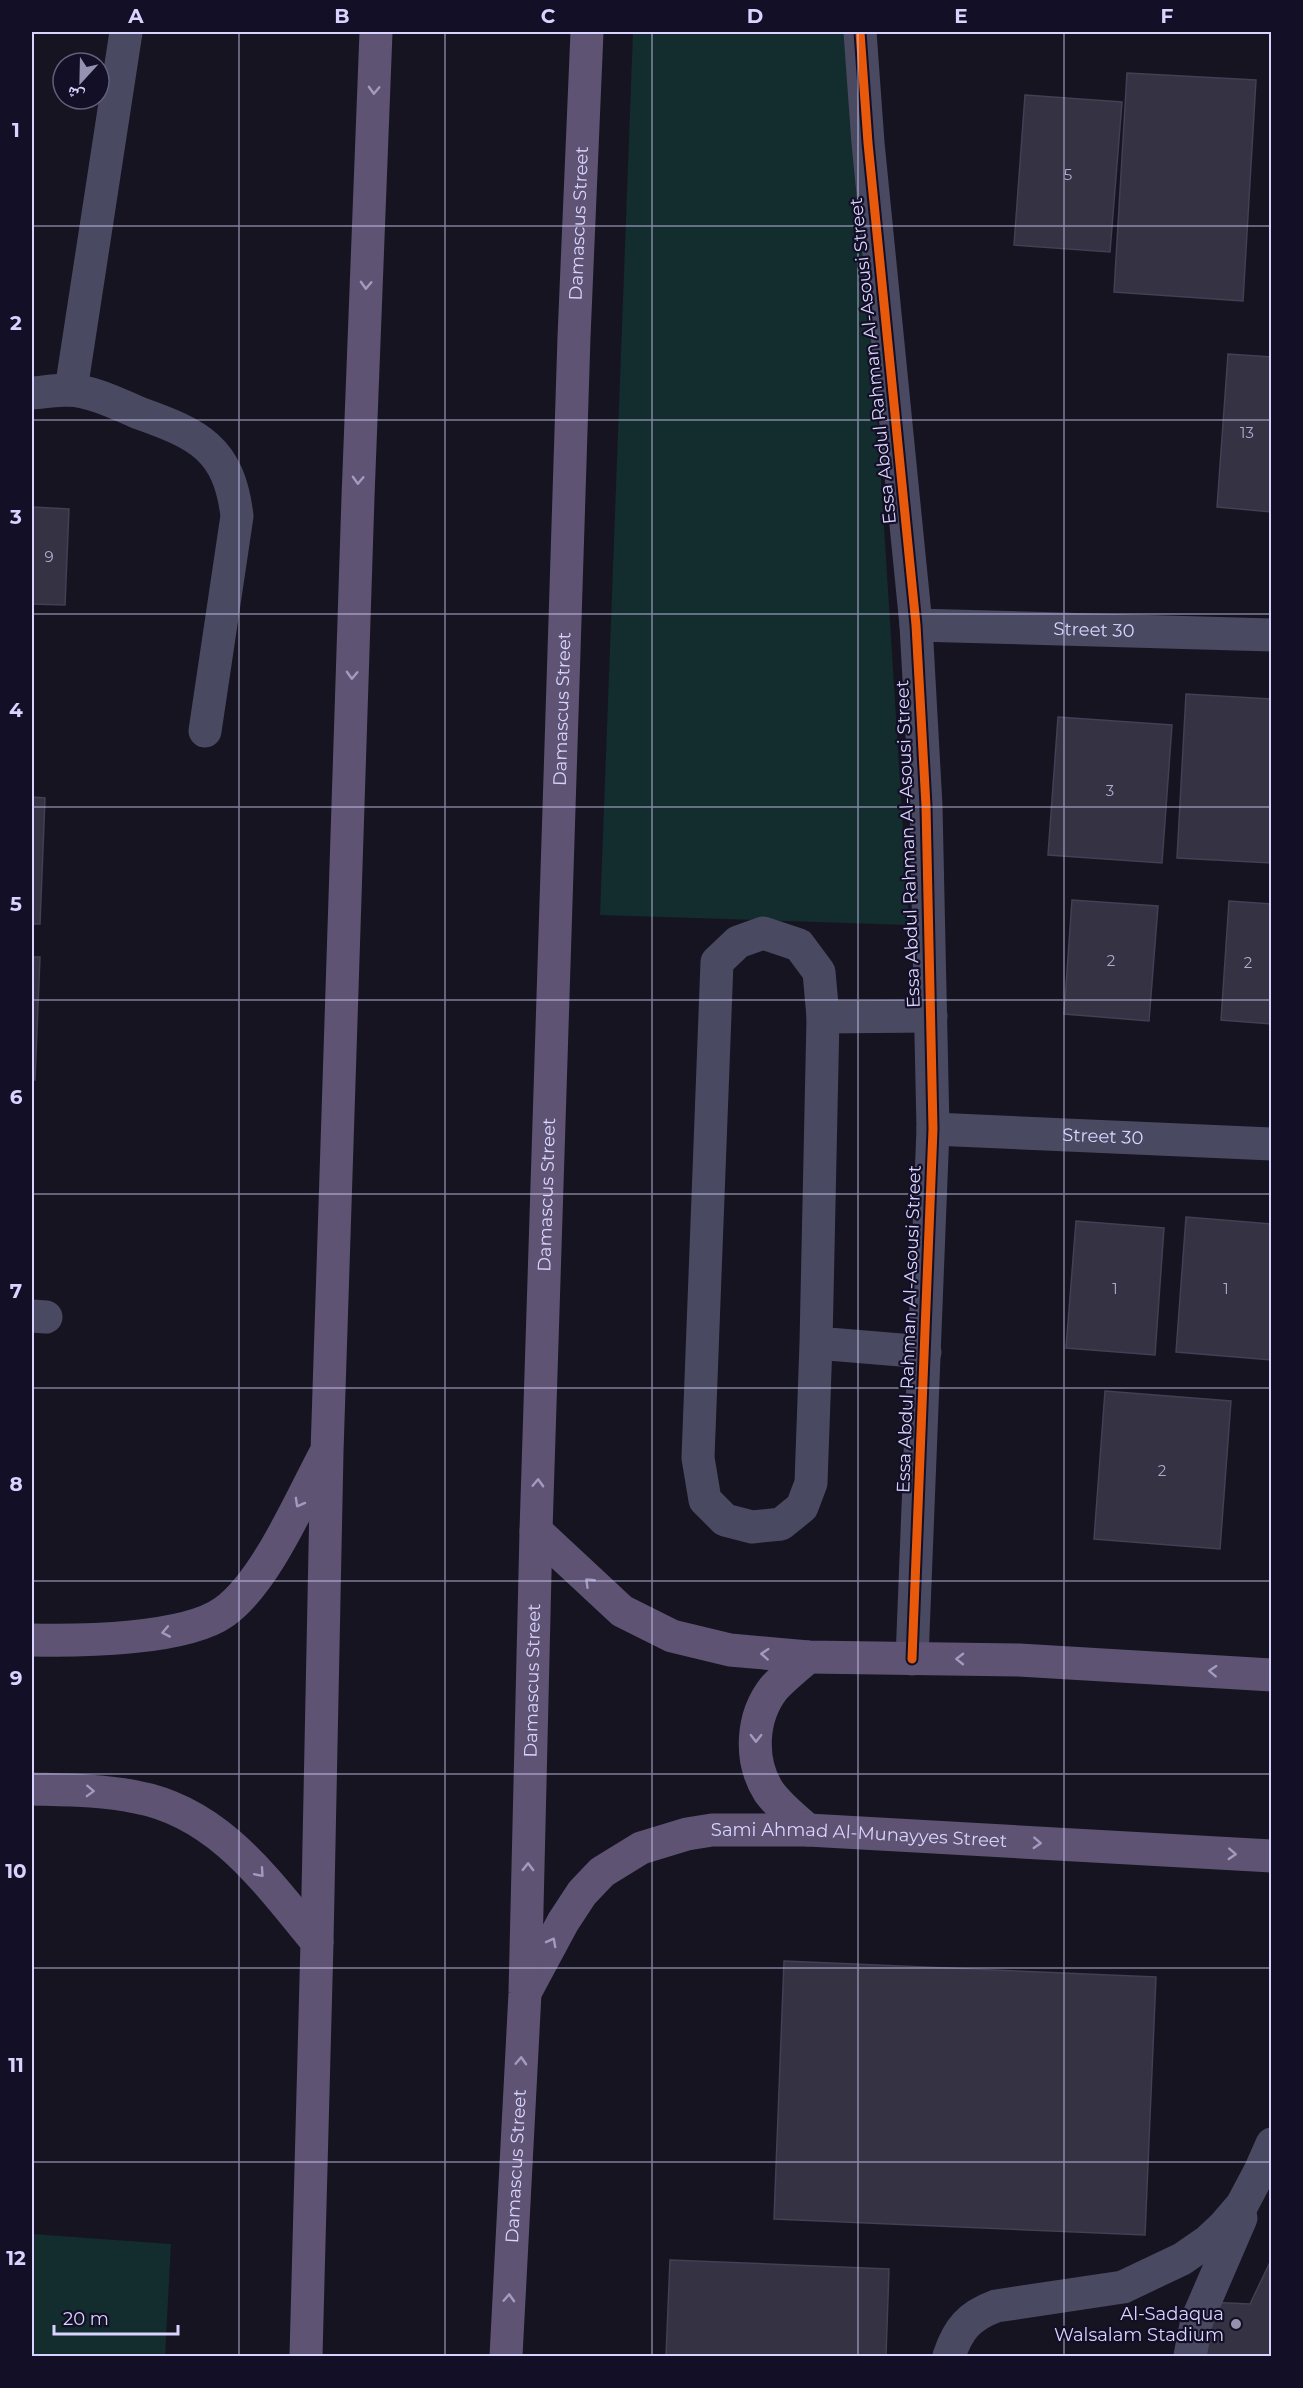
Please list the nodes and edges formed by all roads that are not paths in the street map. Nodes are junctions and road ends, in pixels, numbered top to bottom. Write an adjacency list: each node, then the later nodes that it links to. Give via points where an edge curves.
1 (126, 32): 5 (street)
2 (376, 32): 16 (main road, one-way to 16)
3 (587, 32): 17 (main road, Damascus Street, one-way to 3)
4 (860, 32): 7 (street, Essa Abdul Rahman Al-Asousi Street)
5 (71, 390): 6 (street); 9 (street, via 182,429 200,440 227,474 237,516)
6 (32, 393)
7 (916, 625): 8 (street, Street 30); 10 (street, Essa Abdul Rahman Al-Asousi Street, via 926,806)
8 (1272, 635)
9 (205, 731)
10 (931, 1016): 11 (street); 12 (street, Essa Abdul Rahman Al-Asousi Street)
11 (823, 1017): 14 (street); 14 (street, via 819,972 799,945 763,933 738,942 717,962 698,1458 705,1500 725,1520 752,1527 781,1524 802,1507 811,1482)
12 (933, 1129): 13 (street, Street 30); 15 (street, Essa Abdul Rahman Al-Asousi Street)
13 (1272, 1144)
14 (816, 1343): 15 (street)
15 (925, 1352): 20 (street, Essa Abdul Rahman Al-Asousi Street)
16 (327, 1452): 18 (main road, one-way to 18, via 261,1573 224,1613 161,1634); 25 (main road)
17 (536, 1531): 19 (main road, one-way to 17, via 710,1646 648,1625 622,1611); 26 (main road, Damascus Street, one-way to 17)
18 (32, 1640)
19 (808, 1657): 20 (main road); 23 (main road, one-way to 23, via 773,1690 755,1729 759,1772 783,1809)
20 (912, 1659): 21 (main road, one-way to 20, via 1019,1660)
21 (1272, 1675)
22 (32, 1789): 25 (main road, one-way to 25, via 139,1797 189,1814 256,1869)
23 (808, 1830): 24 (main road, Sami Ahmad Al-Munayyes Street, one-way to 24); 26 (main road, Sami Ahmad Al-Munayyes Street, one-way to 23, via 582,1893 621,1859 641,1848 712,1830)
24 (1272, 1856)
25 (317, 1942): 28 (main road)
26 (525, 1994): 29 (main road, Damascus Street, one-way to 26)
27 (1268, 2156): 30 (street, via 1242,2205 1224,2226 1182,2259 1123,2287 996,2306 980,2312 967,2321); 31 (street, via 1197,2320)
28 (306, 2356)
29 (506, 2356)
30 (949, 2356)
31 (1190, 2356)

